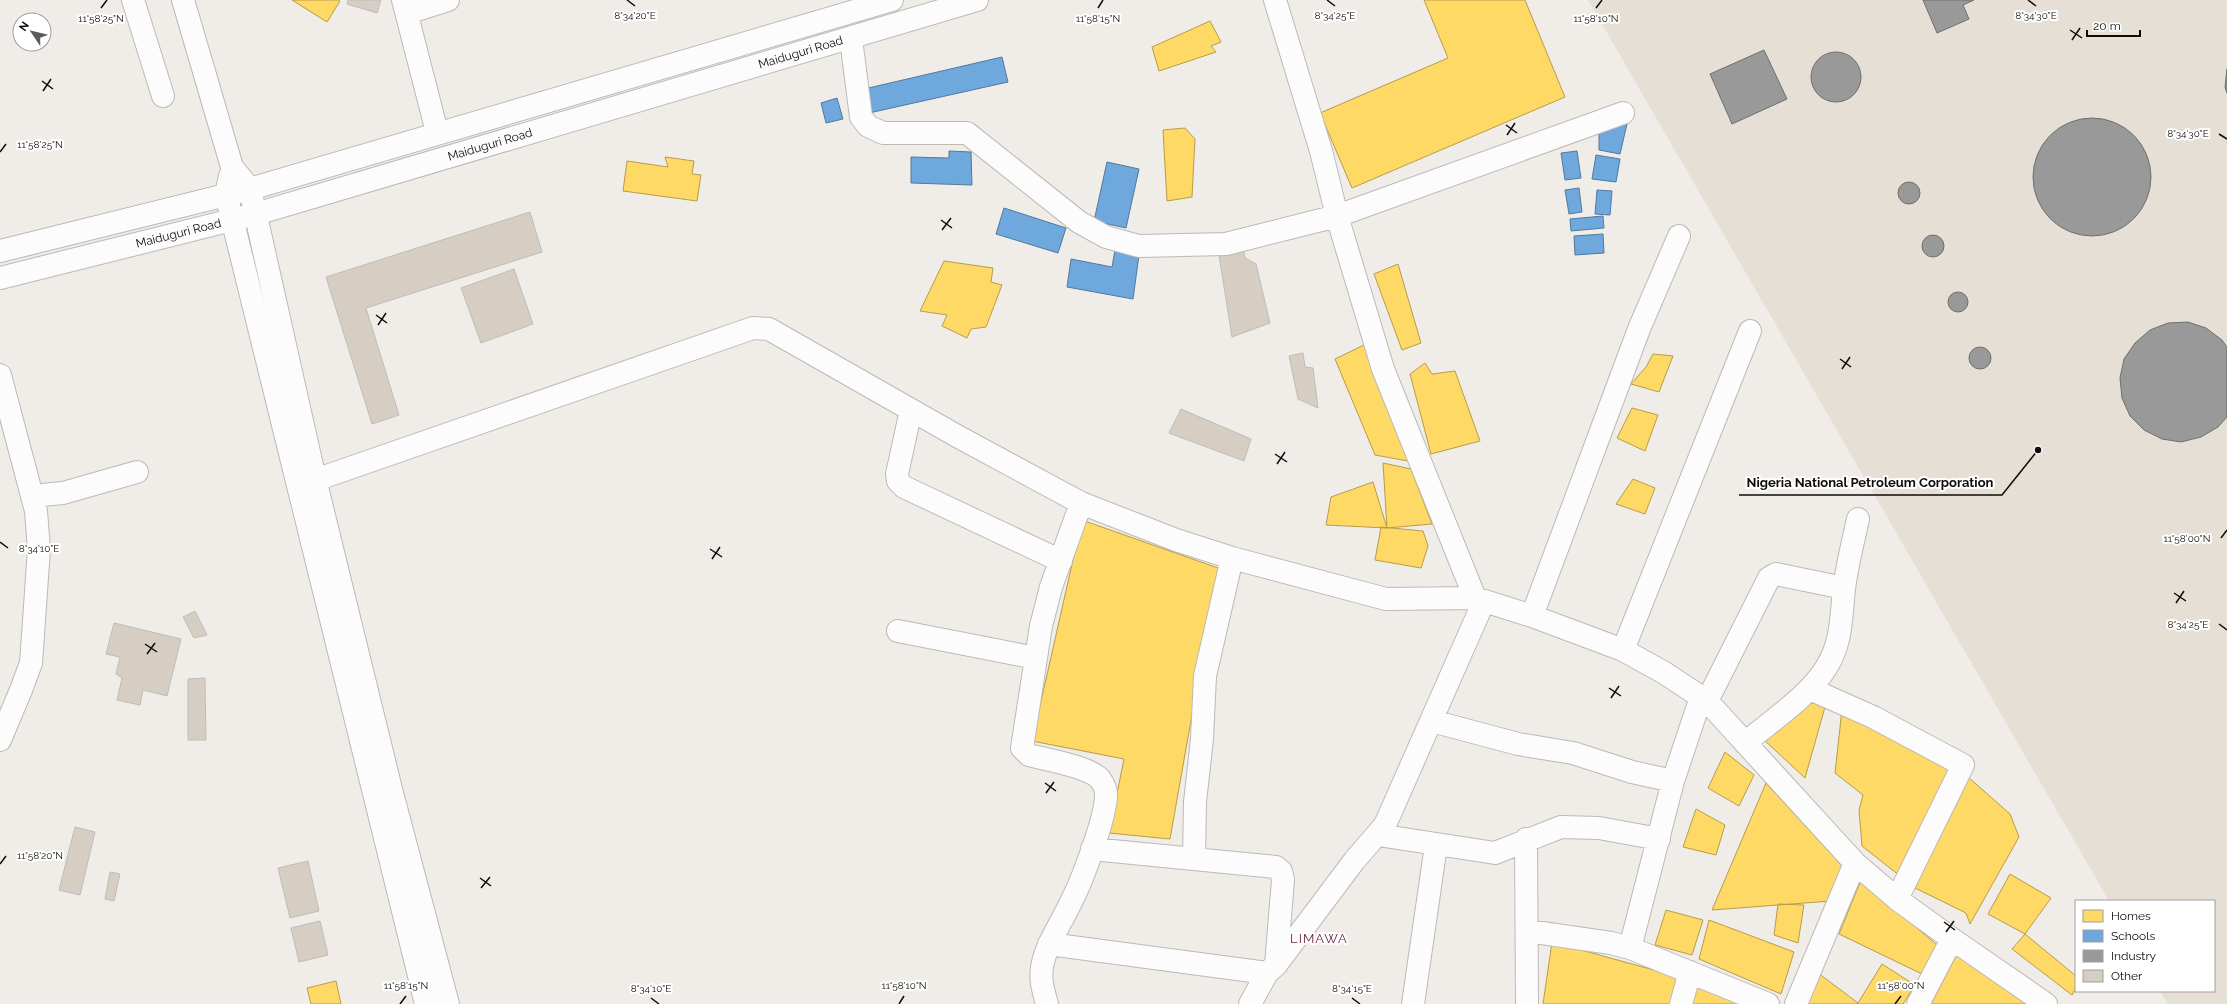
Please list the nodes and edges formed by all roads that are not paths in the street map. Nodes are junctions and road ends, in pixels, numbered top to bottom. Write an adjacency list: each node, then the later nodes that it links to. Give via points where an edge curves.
1 (133, 0): 9 (main road)
2 (183, 0): 12 (main road)
3 (448, 0): 7 (main road)
4 (892, 0): 11 (main road)
5 (977, 0): 8 (main road, Maiduguri Road)
6 (1274, 0): 16 (main road, via 1321,151)
7 (405, 6): 11 (main road)
8 (851, 39): 15 (main road, Maiduguri Road); 16 (main road, via 861,117 868,126 883,133 967,133 1080,222 1106,237 1139,246 1226,244)
9 (163, 96)
10 (1623, 113): 16 (main road)
11 (437, 132): 13 (main road)
12 (232, 167): 13 (main road); 14 (main road)
13 (250, 189): 14 (main road); 15 (main road)
14 (226, 194): 17 (main road); 19 (main road)
15 (256, 214): 17 (main road, Maiduguri Road); 25 (main road)
16 (1336, 216): 32 (main road, via 1383,369)
17 (233, 220): 20 (main road, Maiduguri Road); 25 (main road)
18 (1679, 236): 33 (main road, via 1639,329)
19 (0, 251)
20 (0, 278)
21 (1750, 330): 35 (main road)
22 (0, 375): 26 (main road)
23 (911, 410): 25 (main road, via 786,337 768,329 753,328); 27 (main road); 30 (main road, via 897,474 898,481 904,487)
24 (137, 472): 26 (main road, via 63,493)
25 (307, 482): 57 (main road); 58 (main road)
26 (32, 496): 40 (main road, via 39,548 30,663 22,690)
27 (1082, 503): 29 (main road, via 1176,540); 30 (main road)
28 (1858, 519): 31 (main road)
29 (1232, 558): 32 (main road, via 1386,599); 48 (main road, via 1205,676)
30 (1060, 561): 36 (main road, via 1043,619)
31 (1844, 588): 37 (main road, via 1843,621 1836,650 1826,669); 38 (main road, via 1776,574 1769,578)
32 (1479, 599): 33 (main road); 39 (main road)
33 (1532, 616): 35 (main road)
34 (898, 631): 36 (main road)
35 (1623, 650): 38 (main road, via 1664,672)
36 (1036, 658): 47 (main road, via 1022,748 1029,755 1092,772 1100,780 1106,792 1103,813)
37 (1810, 688): 41 (main road); 50 (main road, via 1874,717 1963,765)
38 (1704, 699): 41 (main road); 42 (main road)
39 (1432, 721): 42 (main road, via 1518,744 1573,753 1632,772); 43 (main road)
40 (0, 740)
41 (1745, 743): 49 (main road)
42 (1673, 781): 45 (main road)
43 (1378, 835): 46 (main road); 55 (main road, via 1354,861)
44 (1526, 839): 45 (main road, via 1561,827 1599,828); 46 (main road, via 1495,853); 51 (main road)
45 (1658, 839): 54 (main road)
46 (1436, 845): 61 (main road)
47 (1092, 849): 48 (main road); 53 (main road, via 1072,901)
48 (1194, 859): 55 (main road, via 1276,867 1281,871 1283,880)
49 (1855, 863): 50 (main road); 65 (main road)
50 (1897, 899): 52 (main road)
51 (1528, 931): 54 (main road); 62 (main road)
52 (1952, 939): 66 (main road); 67 (main road)
53 (1049, 944): 55 (main road); 59 (main road, via 1042,963 1041,980)
54 (1630, 948): 56 (main road)
55 (1271, 969): 60 (main road)
56 (1690, 972): 63 (main road); 64 (main road)
57 (426, 1004)
58 (448, 1004)
59 (1047, 1004)
60 (1250, 1004)
61 (1414, 1004)
62 (1527, 1004)
63 (1681, 1004)
64 (1768, 1004)
65 (1796, 1004)
66 (1918, 1004)
67 (2046, 1004)

